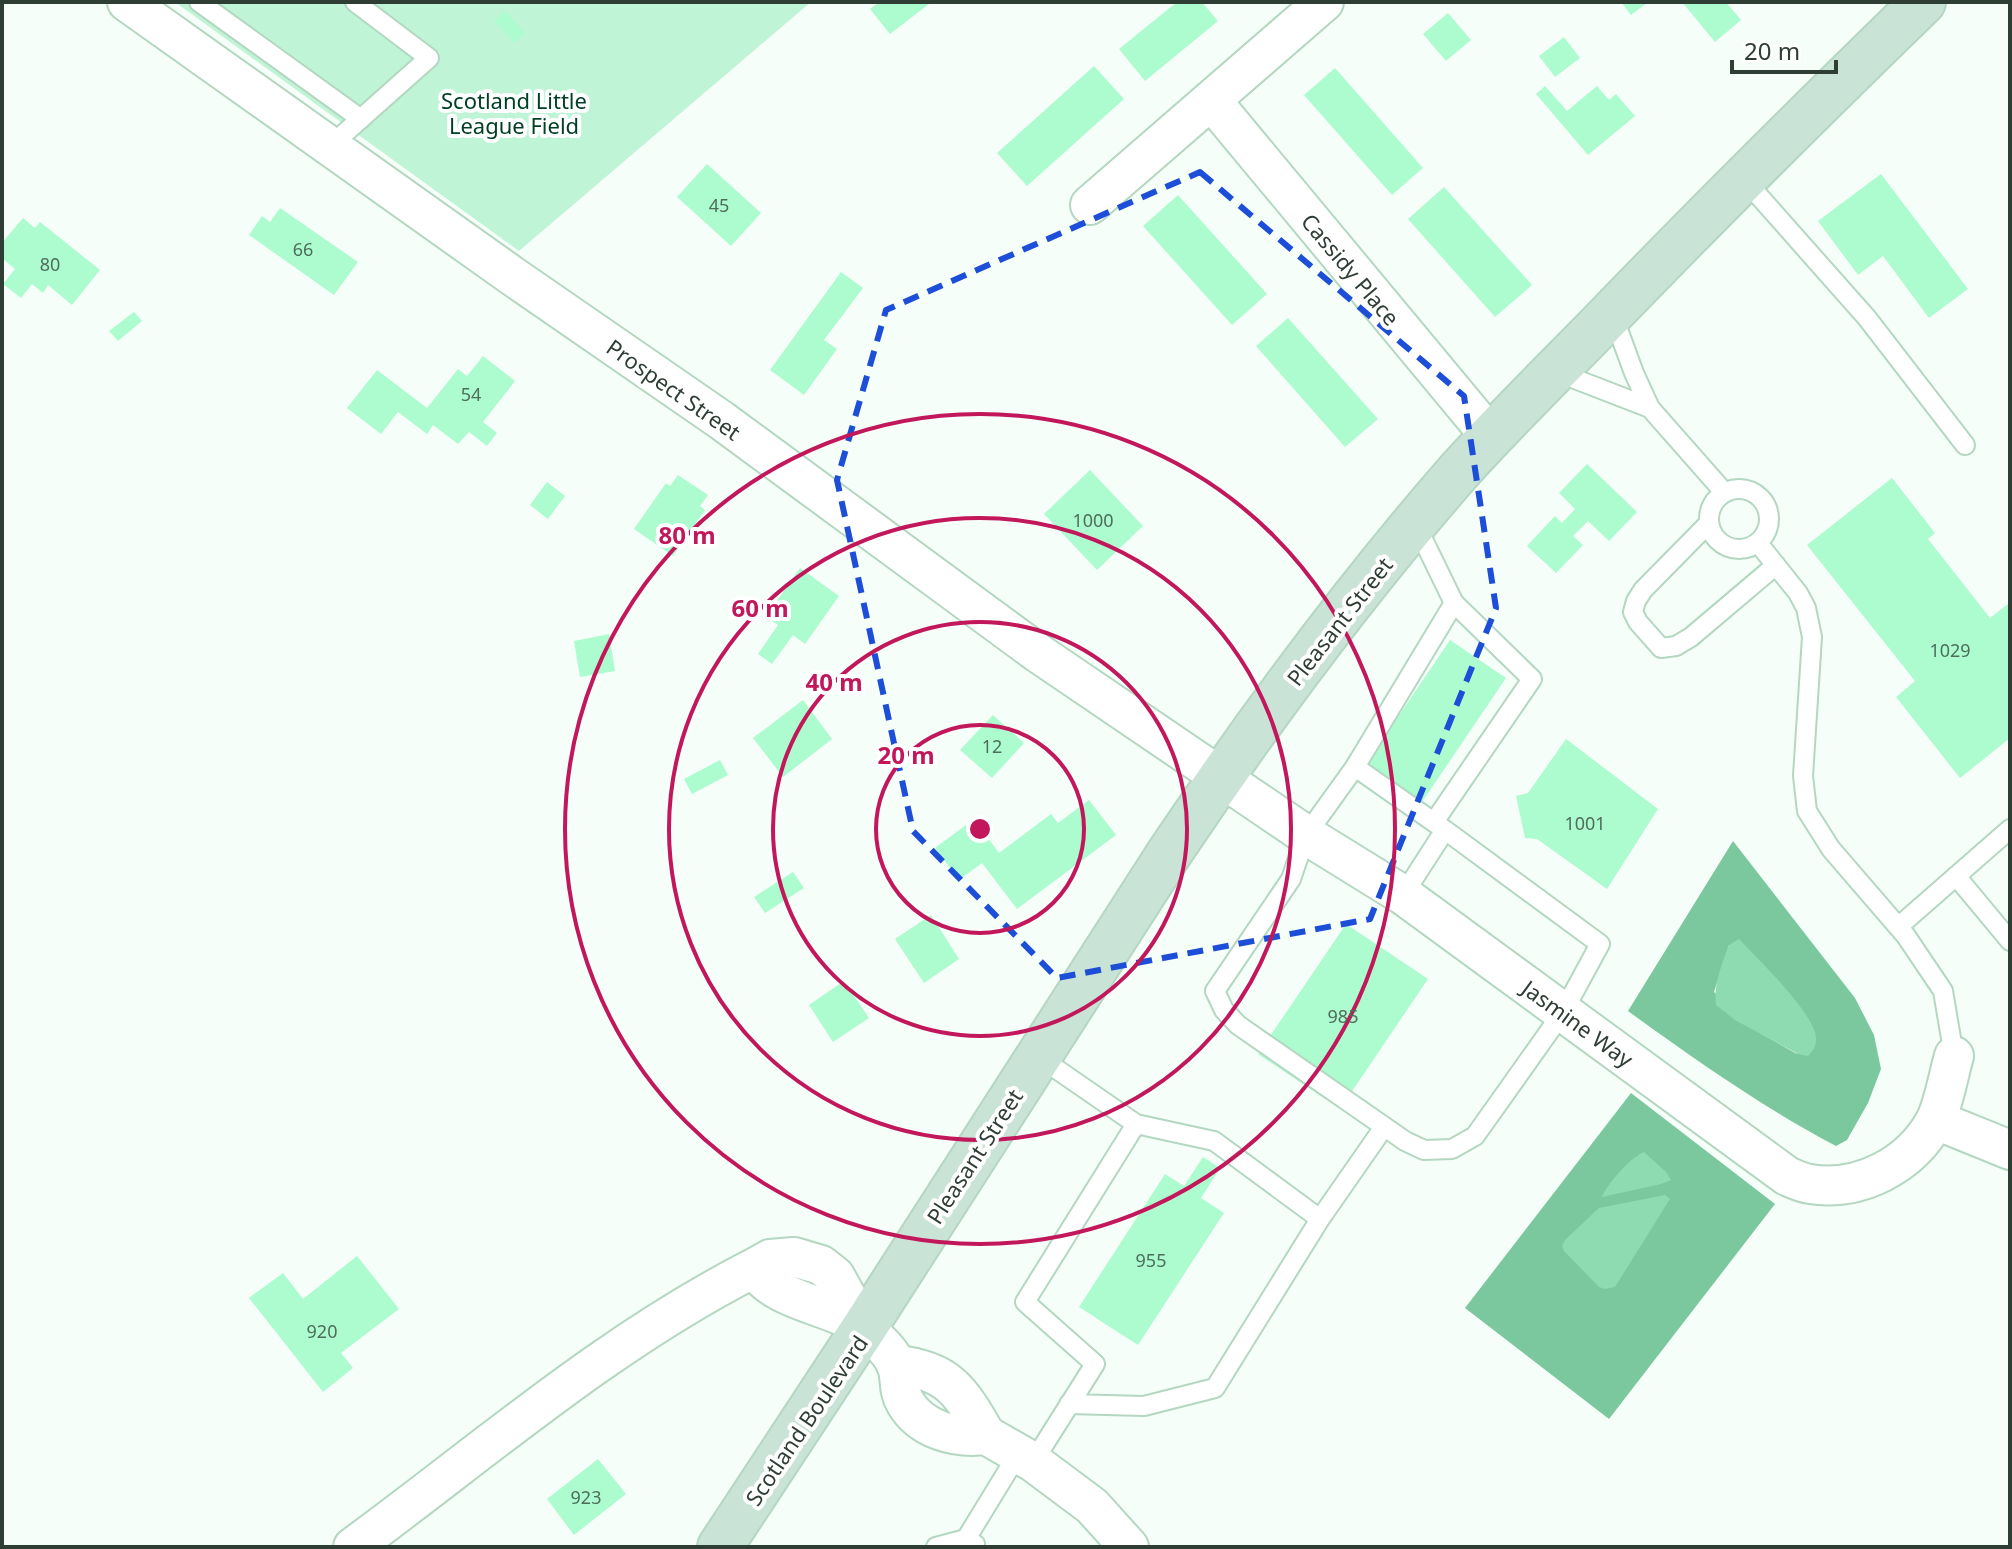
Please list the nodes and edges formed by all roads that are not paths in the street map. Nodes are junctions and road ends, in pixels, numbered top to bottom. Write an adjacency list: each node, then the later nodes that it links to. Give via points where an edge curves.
1 (199, 2): 7 (lane)
2 (355, 2): 7 (lane, via 429,58)
3 (1324, 2): 6 (street)
4 (131, 3): 8 (street, Prospect Street)
5 (1909, 7): 9 (main road, Pleasant Street)
6 (1211, 100): 10 (street); 14 (street, Cassidy Place)
7 (361, 119): 8 (lane)
8 (329, 147): 23 (street, Prospect Street, via 721,420 1038,653)
9 (1743, 178): 11 (main road, Pleasant Street); 15 (lane, via 1867,318)
10 (1090, 205)
11 (1611, 313): 12 (main road, Pleasant Street); 13 (lane)
12 (1554, 371): 13 (lane); 14 (main road, Pleasant Street)
13 (1650, 408): 16 (lane)
14 (1491, 437): 18 (main road, Pleasant Street)
15 (1965, 445)
16 (1724, 492): 17 (lane, via 1709,511); 19 (lane, via 1739,488 1765,502 1768,531)
17 (1709, 523): 19 (lane, via 1715,538 1727,547 1743,550); 20 (lane, via 1636,601 1633,612 1638,622 1661,648 1691,637)
18 (1415, 524): 21 (lane); 23 (main road, Pleasant Street)
19 (1758, 543): 20 (lane)
20 (1776, 565): 29 (lane, via 1806,608 1812,637 1803,776 1807,811 1831,849)
21 (1454, 603): 22 (lane); 24 (lane, via 1532,679)
22 (1355, 767): 24 (lane); 26 (lane)
23 (1221, 776): 26 (street, Jasmine Way); 32 (main road, Pleasant Street)
24 (1439, 826): 28 (lane); 31 (lane, via 1600,944)
25 (2010, 829): 27 (lane)
26 (1306, 835): 28 (street, Jasmine Way); 36 (lane, via 1291,879 1215,991 1238,1025)
27 (1956, 876): 29 (lane); 30 (lane)
28 (1403, 895): 31 (street, Jasmine Way)
29 (1898, 927): 33 (lane, via 1943,991)
30 (2010, 941)
31 (1563, 1012): 34 (street, Jasmine Way, via 1787,1176 1810,1184 1863,1181 1891,1169); 36 (lane, via 1475,1136 1452,1149 1424,1150)
32 (1038, 1056): 35 (lane); 39 (main road, Pleasant Street)
33 (1954, 1056): 34 (street, Jasmine Way)
34 (1936, 1120): 37 (street)
35 (1136, 1124): 38 (lane, via 1214,1141); 40 (lane, via 1025,1302 1095,1364)
36 (1384, 1127): 38 (lane)
37 (2010, 1150)
38 (1320, 1219): 40 (lane, via 1215,1388 1144,1406)
39 (864, 1328): 41 (street, Scotland Boulevard, via 896,1365 904,1401 917,1416 955,1435 986,1435); 43 (street, via 835,1276 821,1265 794,1257 770,1259 676,1310 584,1372); 44 (main road, Scotland Boulevard)
40 (1069, 1404): 41 (lane)
41 (1025, 1458): 42 (lane); 46 (street, Scotland Boulevard, via 1092,1506)
42 (972, 1544): 45 (lane)
43 (353, 1547)
44 (720, 1547)
45 (936, 1547)
46 (1129, 1547)

